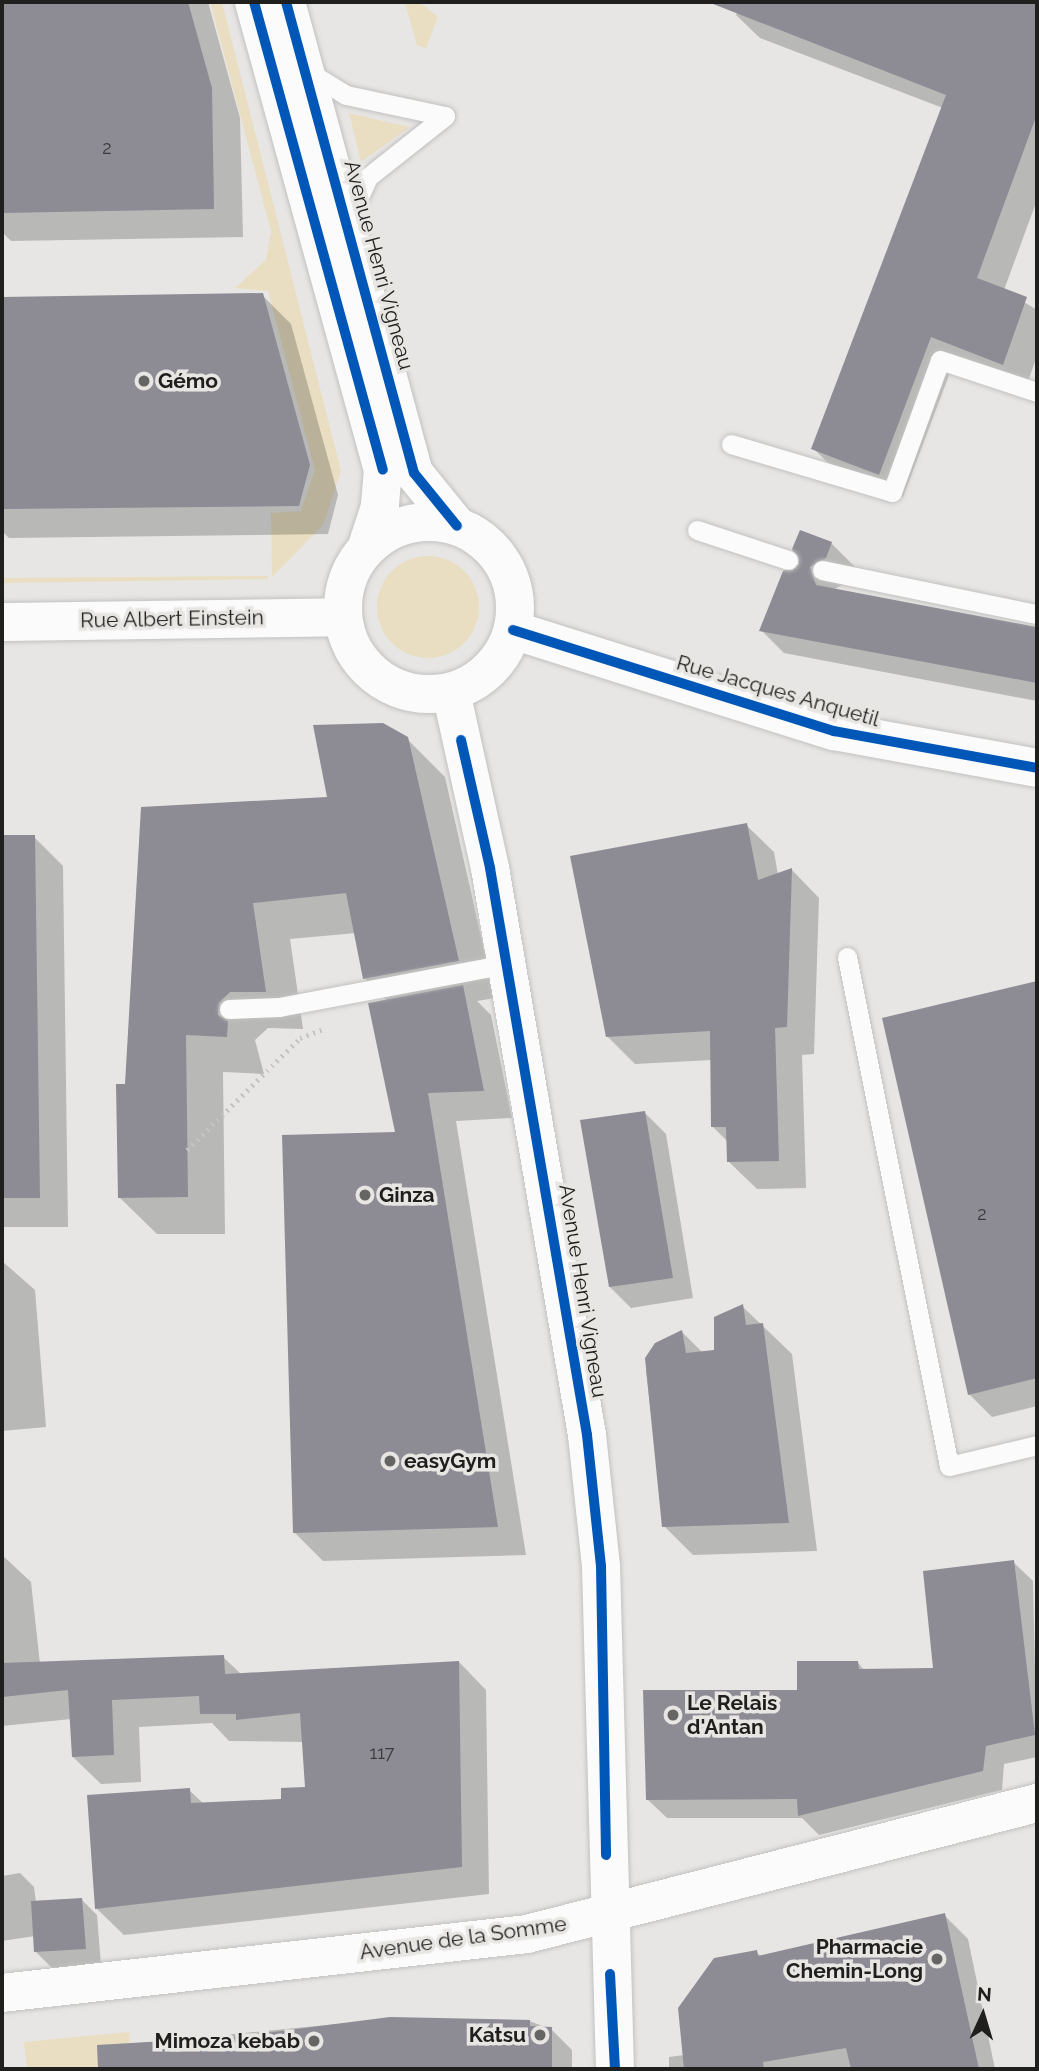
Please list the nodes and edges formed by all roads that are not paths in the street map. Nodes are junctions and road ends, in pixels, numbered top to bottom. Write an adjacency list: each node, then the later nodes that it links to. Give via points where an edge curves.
1 (254, 2): 9 (street, via 383,470 380,507)
2 (286, 2): 3 (street, Avenue Henri Vigneau)
3 (305, 70): 4 (street, Avenue Henri Vigneau); 4 (lane, via 346,96 445,116 368,177)
4 (348, 219): 7 (street, Avenue Henri Vigneau, via 414,472)
5 (1037, 392): 6 (lane, via 940,360 892,492)
6 (731, 444)
7 (457, 526): 9 (street, via 410,523); 15 (street, Avenue Henri Vigneau, via 499,556 516,603)
8 (697, 530): 10 (lane)
9 (367, 546): 13 (street, via 351,567)
10 (788, 559)
11 (822, 570): 12 (lane)
12 (1037, 614)
13 (342, 617): 14 (street, Rue Albert Einstein); 16 (street, Avenue Henri Vigneau, via 367,670 392,687 421,694)
14 (2, 622)
15 (513, 630): 16 (street, Avenue Henri Vigneau, via 491,669); 17 (street, Rue Jacques Anquetil, via 834,731)
16 (451, 692): 19 (street, Avenue Henri Vigneau)
17 (1037, 768)
18 (847, 957): 21 (lane, via 949,1466)
19 (507, 964): 20 (lane, via 329,997); 23 (street, Avenue Henri Vigneau, via 574,1350 601,1566)
20 (229, 1009)
21 (1037, 1445)
22 (1037, 1803): 23 (street, Avenue de la Somme)
23 (609, 1916): 24 (street, Avenue de la Somme, via 527,1934); 25 (street, Avenue Henri Vigneau)
24 (2, 1993)
25 (615, 2069)

